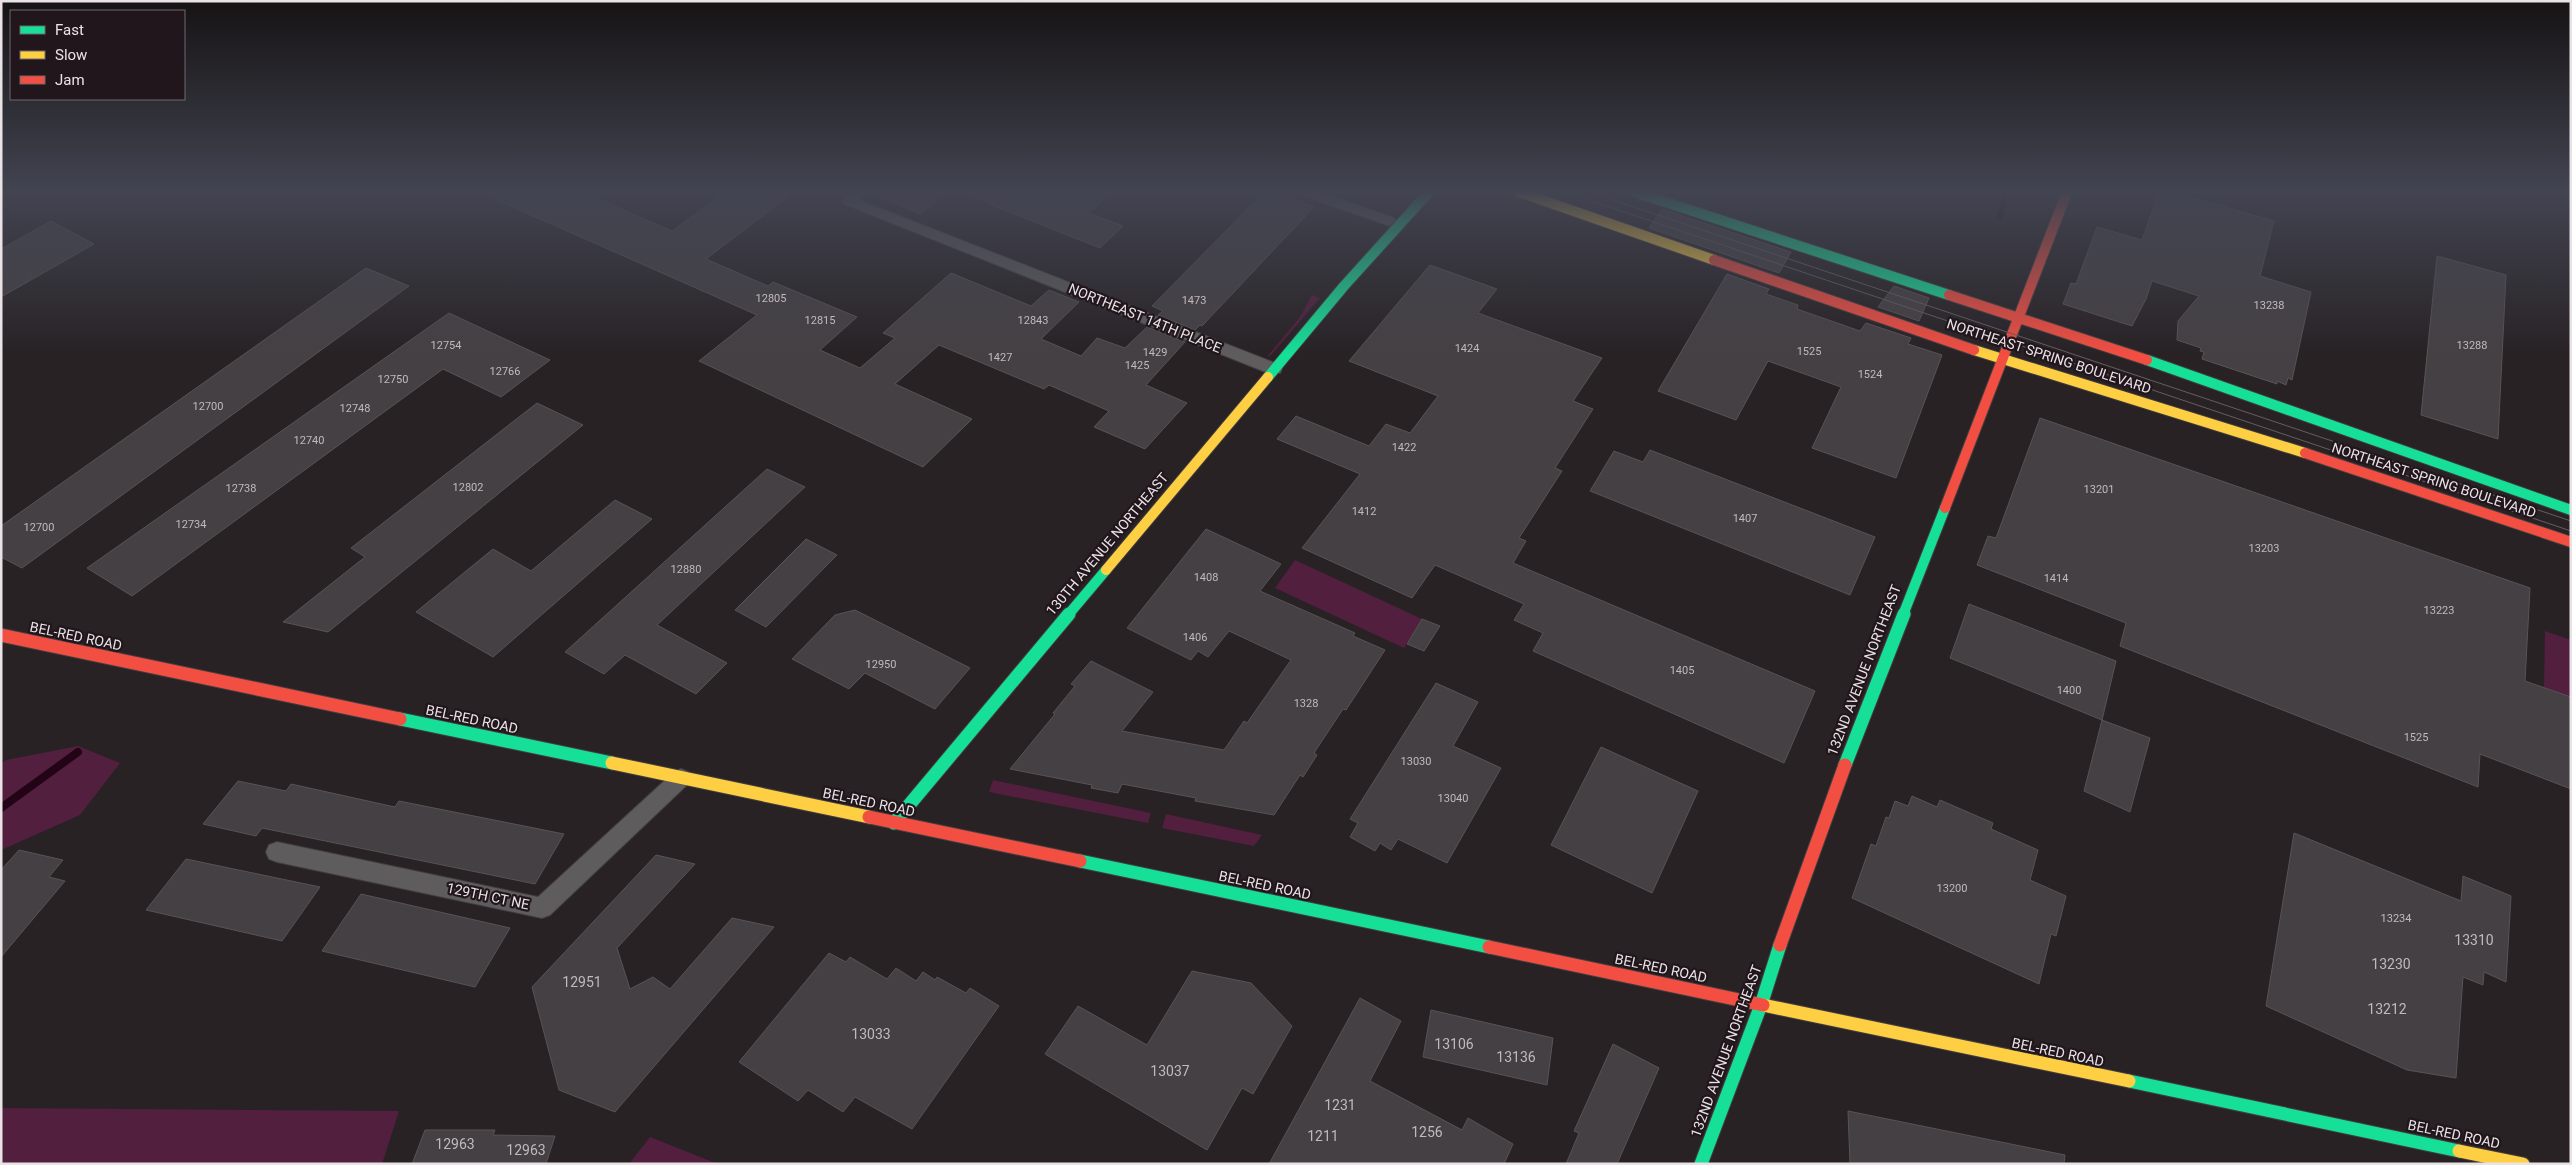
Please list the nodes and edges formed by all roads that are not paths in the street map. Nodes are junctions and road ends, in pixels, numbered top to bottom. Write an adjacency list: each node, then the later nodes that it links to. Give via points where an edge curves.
1 (976, 246): 10 (street, NORTHEAST 14TH PLACE)
2 (1371, 246): 7 (street, 130TH AVENUE NORTHEAST)
3 (1380, 246): 7 (street, 130TH AVENUE NORTHEAST)
4 (1676, 246): 9 (street, NORTHEAST SPRING BOULEVARD)
5 (1802, 246): 8 (street, NORTHEAST SPRING BOULEVARD)
6 (2046, 246): 8 (street, 132ND AVENUE NORTHEAST)
7 (1344, 286): 10 (street, 130TH AVENUE NORTHEAST)
8 (2019, 317): 9 (street, 132ND AVENUE NORTHEAST); 11 (street, NORTHEAST SPRING BOULEVARD)
9 (2002, 360): 12 (street, NORTHEAST SPRING BOULEVARD, via 2244,432); 17 (street, 132ND AVENUE NORTHEAST, via 1850,750 1789,915)
10 (1274, 370): 15 (street, 130TH AVENUE NORTHEAST)
11 (2571, 510)
12 (2571, 542)
13 (1, 636): 14 (street, BEL-RED ROAD)
14 (681, 778): 15 (street, BEL-RED ROAD); 16 (street, 129TH CT NE, via 542,908)
15 (894, 823): 17 (street, BEL-RED ROAD)
16 (277, 852)
17 (1761, 1005): 18 (street, 132ND AVENUE NORTHEAST); 19 (street, BEL-RED ROAD)
18 (1701, 1164)
19 (2523, 1164)

